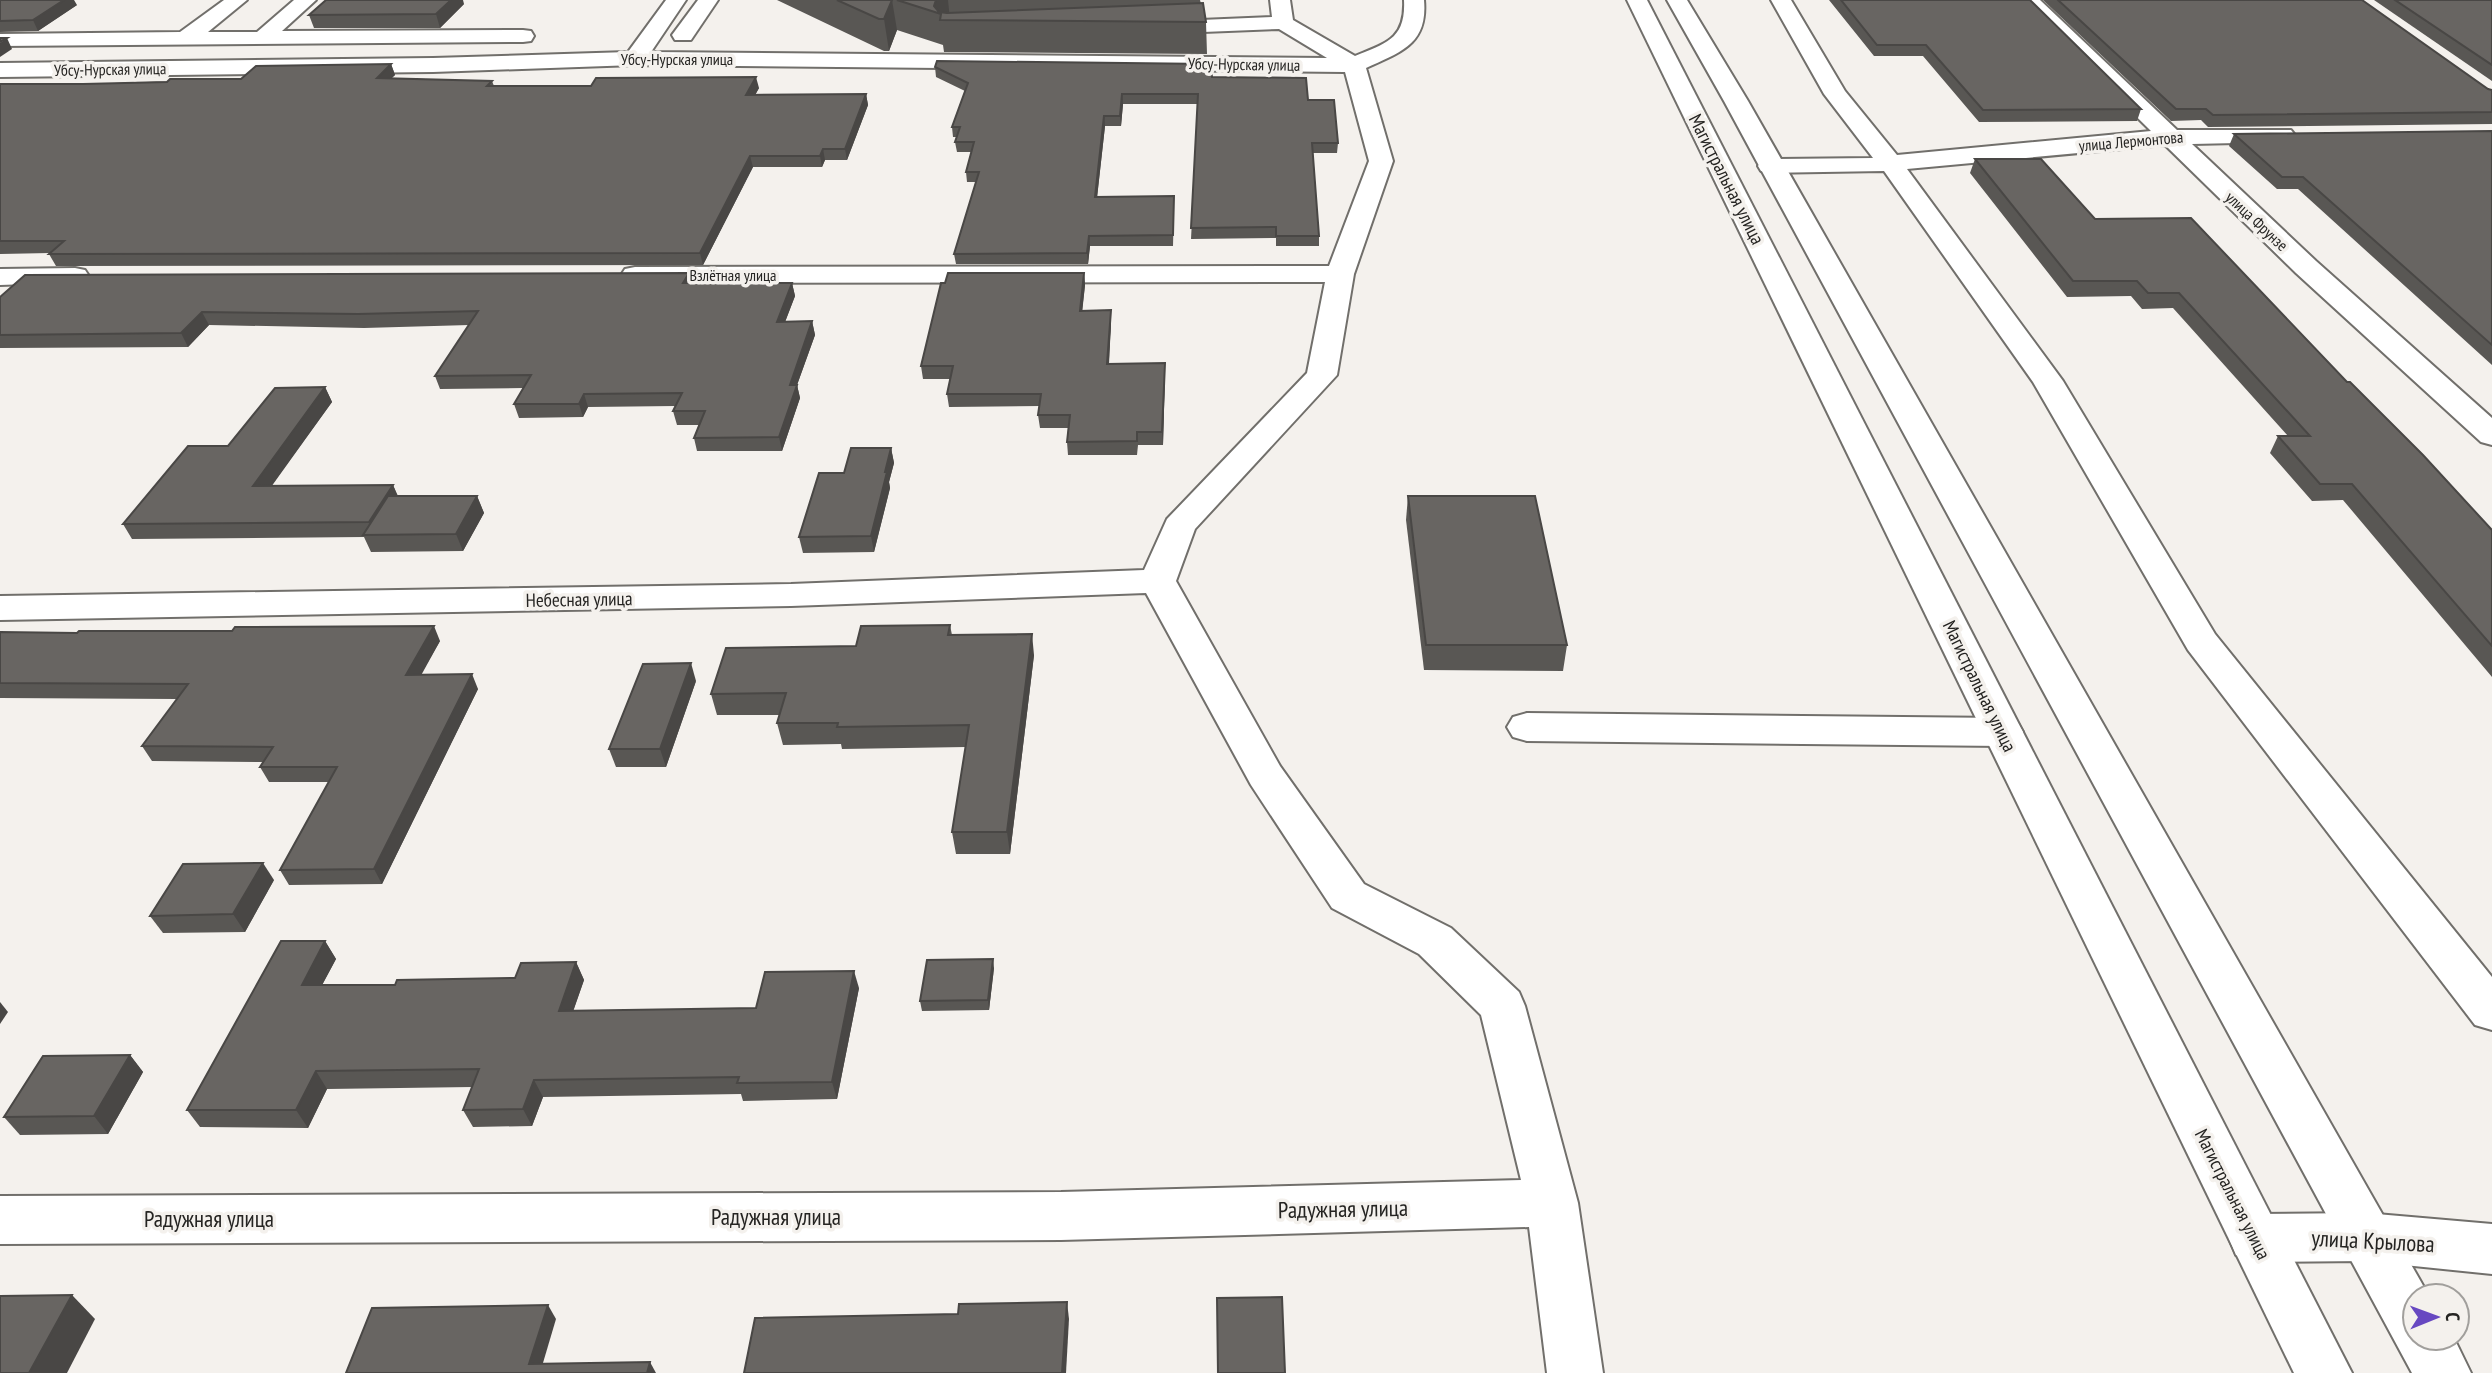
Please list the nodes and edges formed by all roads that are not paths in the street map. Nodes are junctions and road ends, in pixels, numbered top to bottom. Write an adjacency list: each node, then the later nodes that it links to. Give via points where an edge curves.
1 (237, 0): 18 (street)
2 (306, 0): 19 (street)
3 (676, 0): 15 (street)
4 (708, 0): 16 (street)
5 (1414, 0): 23 (street, via 1417,19 1406,39)
6 (1637, 0): 37 (street, Магистральная улица)
7 (1677, 0): 28 (street)
8 (1781, 0): 27 (street, via 1835,94)
9 (2028, 0): 26 (street, улица Фрунзе)
10 (1277, 6): 11 (street); 23 (street)
11 (1136, 29)
12 (989, 35): 22 (street)
13 (539, 36): 19 (street)
14 (622, 36): 15 (street)
15 (650, 36): 16 (street); 21 (street)
16 (684, 36): 17 (street)
17 (710, 36)
18 (186, 38): 19 (street); 20 (street)
19 (262, 38)
20 (0, 40)
21 (635, 58): 22 (street, Убсу-Нурская улица); 24 (street, Убсу-Нурская улица)
22 (984, 61): 23 (street, Убсу-Нурская улица)
23 (1354, 65): 29 (street, via 1381,161)
24 (0, 70)
25 (2303, 135): 26 (street, улица Лермонтова)
26 (2168, 137): 27 (street, улица Лермонтова); 33 (street, улица Фрунзе)
27 (1891, 164): 28 (street, улица Лермонтова); 38 (street, via 2048,381 2202,641)
28 (1770, 166): 41 (street)
29 (1340, 274): 30 (street, Взлётная улица); 34 (street, via 1322,375 1179,526)
30 (614, 275)
31 (0, 276): 32 (street)
32 (98, 276)
33 (2492, 435)
34 (1158, 581): 35 (street, Небесная улица, via 778,596); 39 (street, via 1265,775 1348,896 1434,941 1502,1006)
35 (0, 608)
36 (1527, 727): 37 (street)
37 (2003, 732): 42 (street, Магистральная улица)
38 (2492, 1012)
39 (1552, 1203): 40 (street, Радужная улица, via 1061,1216); 46 (street)
40 (0, 1220)
41 (2365, 1237): 42 (street, улица Крылова); 43 (street, улица Крылова); 44 (street)
42 (2255, 1238): 47 (street, Магистральная улица)
43 (2492, 1248)
44 (2401, 1300)
45 (2431, 1352): 48 (street)
46 (1574, 1373)
47 (2323, 1373)
48 (2443, 1373)

